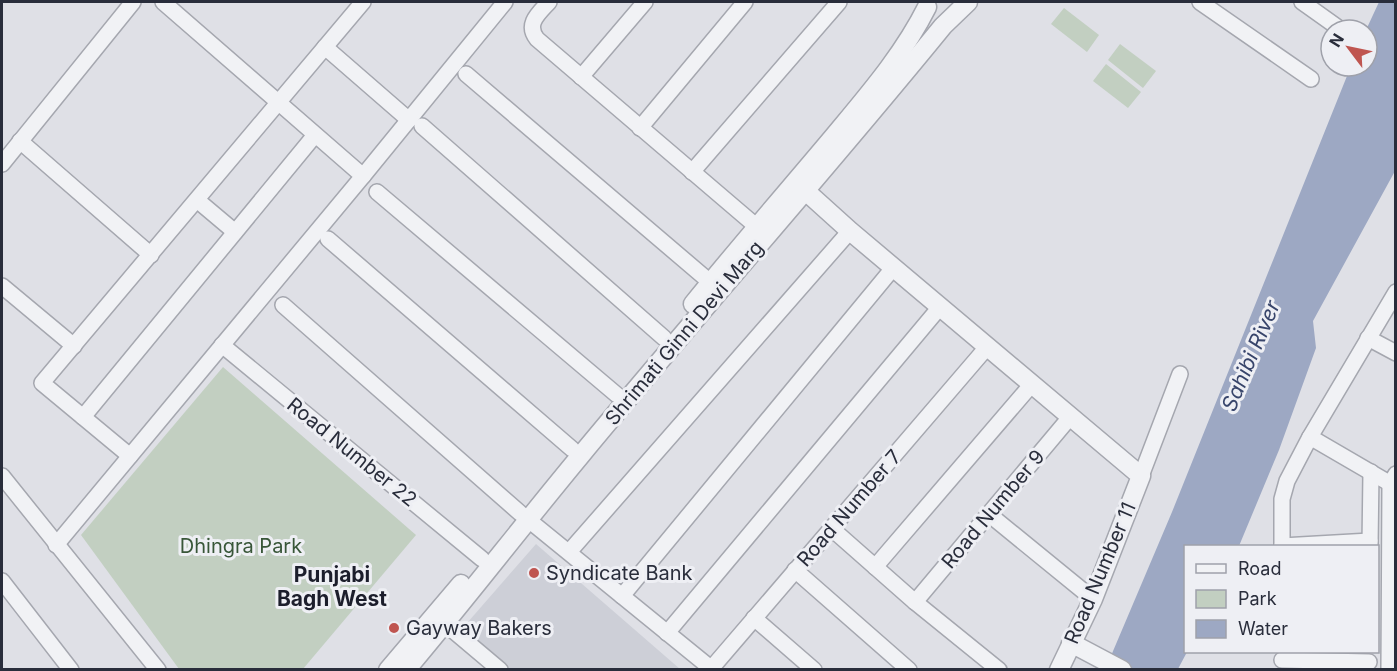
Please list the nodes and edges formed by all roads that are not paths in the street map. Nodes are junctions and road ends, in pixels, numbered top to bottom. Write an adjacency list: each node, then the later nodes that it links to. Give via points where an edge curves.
1 (133, 2): 22 (street)
2 (164, 2): 18 (street)
3 (363, 2): 14 (street)
4 (505, 2): 19 (street)
5 (549, 2): 16 (street, via 532,22 533,35)
6 (645, 2): 16 (street)
7 (745, 2): 20 (street)
8 (839, 2): 24 (street)
9 (968, 2): 12 (street, via 946,8); 26 (street, Shrimati Ginni Devi Marg)
10 (1200, 2): 17 (street)
11 (1302, 2): 13 (street)
12 (923, 4): 26 (street, Shrimati Ginni Devi Marg, via 899,54)
13 (1325, 18)
14 (326, 47): 18 (street); 19 (street)
15 (466, 74): 35 (street)
16 (581, 77): 20 (street)
17 (1311, 79)
18 (279, 103): 21 (street); 28 (street)
19 (415, 123): 25 (street); 40 (street)
20 (640, 128): 24 (street)
21 (315, 135): 25 (street); 31 (street)
22 (21, 141): 23 (street); 33 (street)
23 (2, 164)
24 (692, 172): 29 (street)
25 (363, 176): 42 (street)
26 (801, 186): 29 (street, Shrimati Ginni Devi Marg); 30 (street); 59 (street, Shrimati Ginni Devi Marg, via 767,234)
27 (377, 192): 48 (street)
28 (196, 200): 31 (street); 33 (street)
29 (756, 226): 35 (street, Shrimati Ginni Devi Marg)
30 (850, 231): 34 (street); 66 (street)
31 (235, 232): 50 (street)
32 (328, 239): 52 (street)
33 (151, 255): 43 (street)
34 (894, 267): 39 (street); 71 (street)
35 (710, 282): 40 (street, Shrimati Ginni Devi Marg)
36 (2, 286): 43 (street)
37 (1395, 292): 41 (street)
38 (283, 305): 59 (street)
39 (940, 307): 44 (street); 77 (street)
40 (664, 338): 48 (street, Shrimati Ginni Devi Marg)
41 (1368, 338): 45 (street); 51 (street)
42 (222, 345): 53 (street); 67 (street, Road Number 22)
43 (74, 346): 50 (street, via 42,383)
44 (988, 346): 47 (street); 60 (street, Road Number 7)
45 (1395, 353)
46 (1180, 374): 56 (street)
47 (1032, 384): 49 (street); 68 (street)
48 (617, 395): 52 (street, Shrimati Ginni Devi Marg)
49 (1071, 416): 56 (street); 58 (street, Road Number 9)
50 (83, 417): 53 (street)
51 (1310, 437): 54 (street); 64 (street, via 1284,489)
52 (572, 449): 59 (street, Shrimati Ginni Devi Marg)
53 (130, 456): 63 (street)
54 (1371, 472): 57 (street); 62 (street)
55 (2, 476): 63 (street)
56 (1141, 476): 72 (street, Road Number 11)
57 (1394, 482): 61 (street)
58 (990, 515): 72 (street); 73 (street, Road Number 9)
59 (524, 516): 66 (street); 67 (street, Shrimati Ginni Devi Marg); 76 (street, Shrimati Ginni Devi Marg)
60 (831, 528): 68 (street); 69 (street, Road Number 7)
61 (1392, 541): 74 (street)
62 (1370, 544): 65 (street)
63 (56, 545): 84 (street)
64 (1282, 545)
65 (1326, 545)
66 (569, 552): 71 (street)
67 (482, 559): 76 (street, Shrimati Ginni Devi Marg)
68 (875, 567): 73 (street)
69 (795, 570): 75 (street, Road Number 7); 90 (street)
70 (2, 580): 83 (street)
71 (622, 596): 77 (street)
72 (1093, 598): 78 (street, Road Number 11)
73 (915, 602): 91 (street)
74 (1392, 605): 80 (street)
75 (754, 618): 88 (street, Road Number 7); 89 (street)
76 (440, 619): 82 (street); 85 (street, Shrimati Ginni Devi Marg); 86 (street, Shrimati Ginni Devi Marg)
77 (667, 633): 88 (street)
78 (1077, 645): 92 (street, Road Number 11); 93 (street)
79 (1282, 660): 81 (street)
80 (1391, 660)
81 (1369, 661)
82 (484, 664): 87 (street)
83 (71, 669)
84 (158, 669)
85 (388, 669)
86 (406, 669)
87 (500, 669)
88 (711, 669)
89 (814, 669)
90 (909, 669)
91 (999, 669)
92 (1059, 669)
93 (1122, 669)

